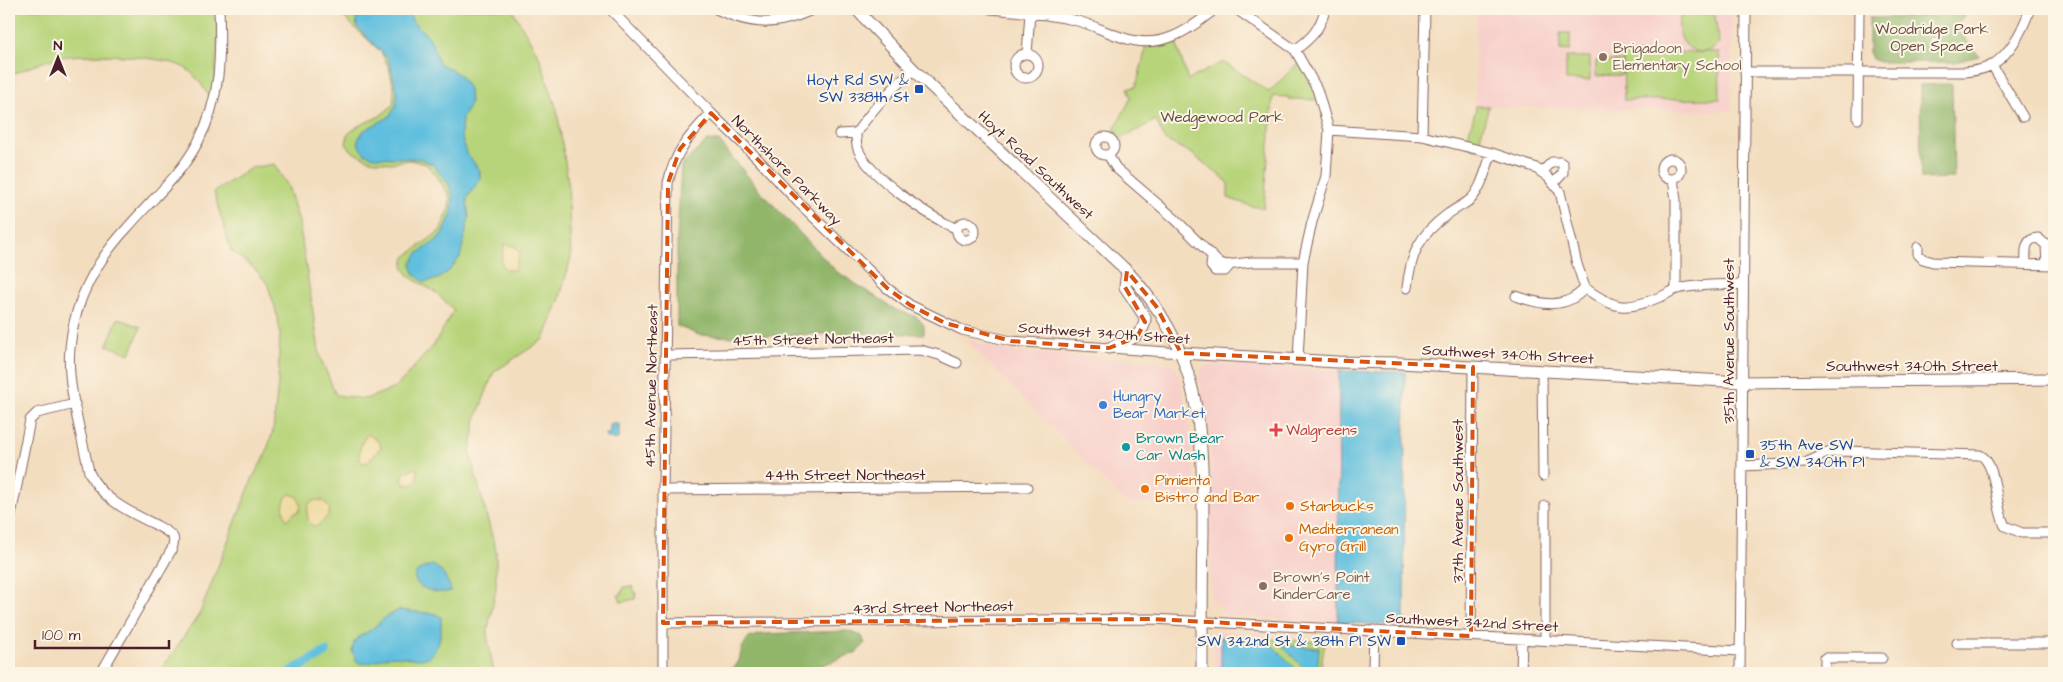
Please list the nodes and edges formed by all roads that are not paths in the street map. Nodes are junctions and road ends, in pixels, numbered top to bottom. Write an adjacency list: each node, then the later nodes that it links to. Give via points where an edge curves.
1 (219, 9): 53 (street, via 217,89 198,142 182,166 112,246 90,278 78,306 70,350 70,373)
2 (610, 9): 21 (street, Northshore Parkway)
3 (716, 9): 4 (street, via 740,20 764,23 796,18)
4 (814, 9)
5 (856, 9): 18 (main road, Hoyt Road Southwest)
6 (990, 9): 14 (street)
7 (1215, 9): 14 (street, via 1184,32 1150,41 1123,38 1074,20)
8 (1236, 9): 15 (street)
9 (1325, 9): 15 (street, via 1316,32)
10 (1425, 9): 27 (street)
11 (1746, 9): 19 (street, 35th Avenue Southwest)
12 (1859, 9): 20 (street)
13 (2030, 9): 17 (street, via 2018,36)
14 (1030, 14): 16 (street)
15 (1295, 50): 24 (street, via 1315,84)
16 (1027, 54)
17 (1992, 65): 20 (street, via 1965,72); 22 (street)
18 (914, 70): 25 (street, via 893,86); 37 (main road, Hoyt Road Southwest)
19 (1745, 72): 20 (street); 38 (street, 35th Avenue Southwest)
20 (1859, 72): 23 (street)
21 (710, 113): 43 (street, Northshore Parkway, via 887,288 910,306); 46 (street, 45th Avenue Northeast, via 680,149 668,183)
22 (2023, 117)
23 (1858, 119)
24 (1329, 130): 27 (street); 34 (street, via 1326,176)
25 (856, 133): 26 (street); 32 (street, via 858,149 874,172 931,216)
26 (839, 134)
27 (1422, 136): 28 (street)
28 (1492, 153): 30 (street, via 1534,167); 39 (street, via 1472,198 1424,235 1414,253)
29 (1108, 155): 34 (street, via 1114,166 1180,224 1212,258 1226,266 1252,262)
30 (1548, 177): 30 (street, via 1564,173 1562,163 1552,162); 40 (street, via 1560,192)
31 (1673, 179): 41 (street)
32 (957, 229)
33 (1918, 247): 35 (street, via 1918,254 1932,262)
34 (1303, 262): 47 (street)
35 (2026, 264): 36 (street); 36 (street, via 2026,245 2038,238 2046,245)
36 (2051, 265)
37 (1127, 271): 44 (main road, via 1126,287 1145,322 1137,337); 45 (main road, Hoyt Road Southwest, via 1156,306)
38 (1743, 284): 41 (street); 52 (street, 35th Avenue Southwest)
39 (1407, 288)
40 (1585, 288): 41 (street, via 1604,301 1619,306 1634,306); 42 (street, via 1571,300 1554,304 1536,303)
41 (1676, 289)
42 (1516, 296)
43 (962, 330): 44 (street, Southwest 340th Street, via 1011,341)
44 (1109, 348): 45 (street, Southwest 340th Street)
45 (1182, 353): 47 (main road, Southwest 340th Street); 61 (main road, Hoyt Road Southwest, via 1195,403 1202,455)
46 (667, 355): 48 (street, 45th Street Northeast, via 920,350 939,354); 57 (street, 45th Avenue Northeast)
47 (1298, 360): 49 (main road, Southwest 340th Street)
48 (957, 363)
49 (1473, 367): 50 (main road, Southwest 340th Street); 64 (street, 37th Avenue Southwest)
50 (1542, 371): 52 (main road, Southwest 340th Street); 55 (street)
51 (2054, 379): 52 (main road, Southwest 340th Street)
52 (1742, 382): 54 (street, 35th Avenue Southwest)
53 (76, 404): 59 (street, via 37,413 30,420); 71 (street, via 89,472 99,490 163,529 174,540 172,549)
54 (1742, 466): 60 (street, via 1804,463 1840,451 1973,454 1986,458 1992,469 2000,516 2005,526 2022,533); 69 (street, 35th Avenue Southwest)
55 (1543, 476)
56 (1027, 488): 57 (street, 44th Street Northeast)
57 (663, 490): 62 (street, 45th Avenue Northeast)
58 (1545, 506): 66 (street)
59 (9, 525)
60 (2054, 533)
61 (1202, 622): 62 (street, 43rd Street Northeast, via 1152,619); 63 (street, Southwest 342nd Street); 73 (main road, Hoyt Road Southwest)
62 (663, 623): 72 (street, 45th Avenue Northeast)
63 (1374, 630): 64 (street, Southwest 342nd Street); 74 (street)
64 (1471, 636): 65 (street, Southwest 342nd Street)
65 (1522, 639): 66 (street, Southwest 342nd Street); 75 (street)
66 (1544, 640): 69 (street, Southwest 342nd Street)
67 (1957, 643): 68 (street)
68 (2054, 643)
69 (1740, 651): 76 (street, 35th Avenue Southwest)
70 (1882, 658): 77 (street, via 1825,658)
71 (101, 673)
72 (663, 673)
73 (1202, 673)
74 (1376, 673)
75 (1521, 673)
76 (1740, 673)
77 (1825, 673)

